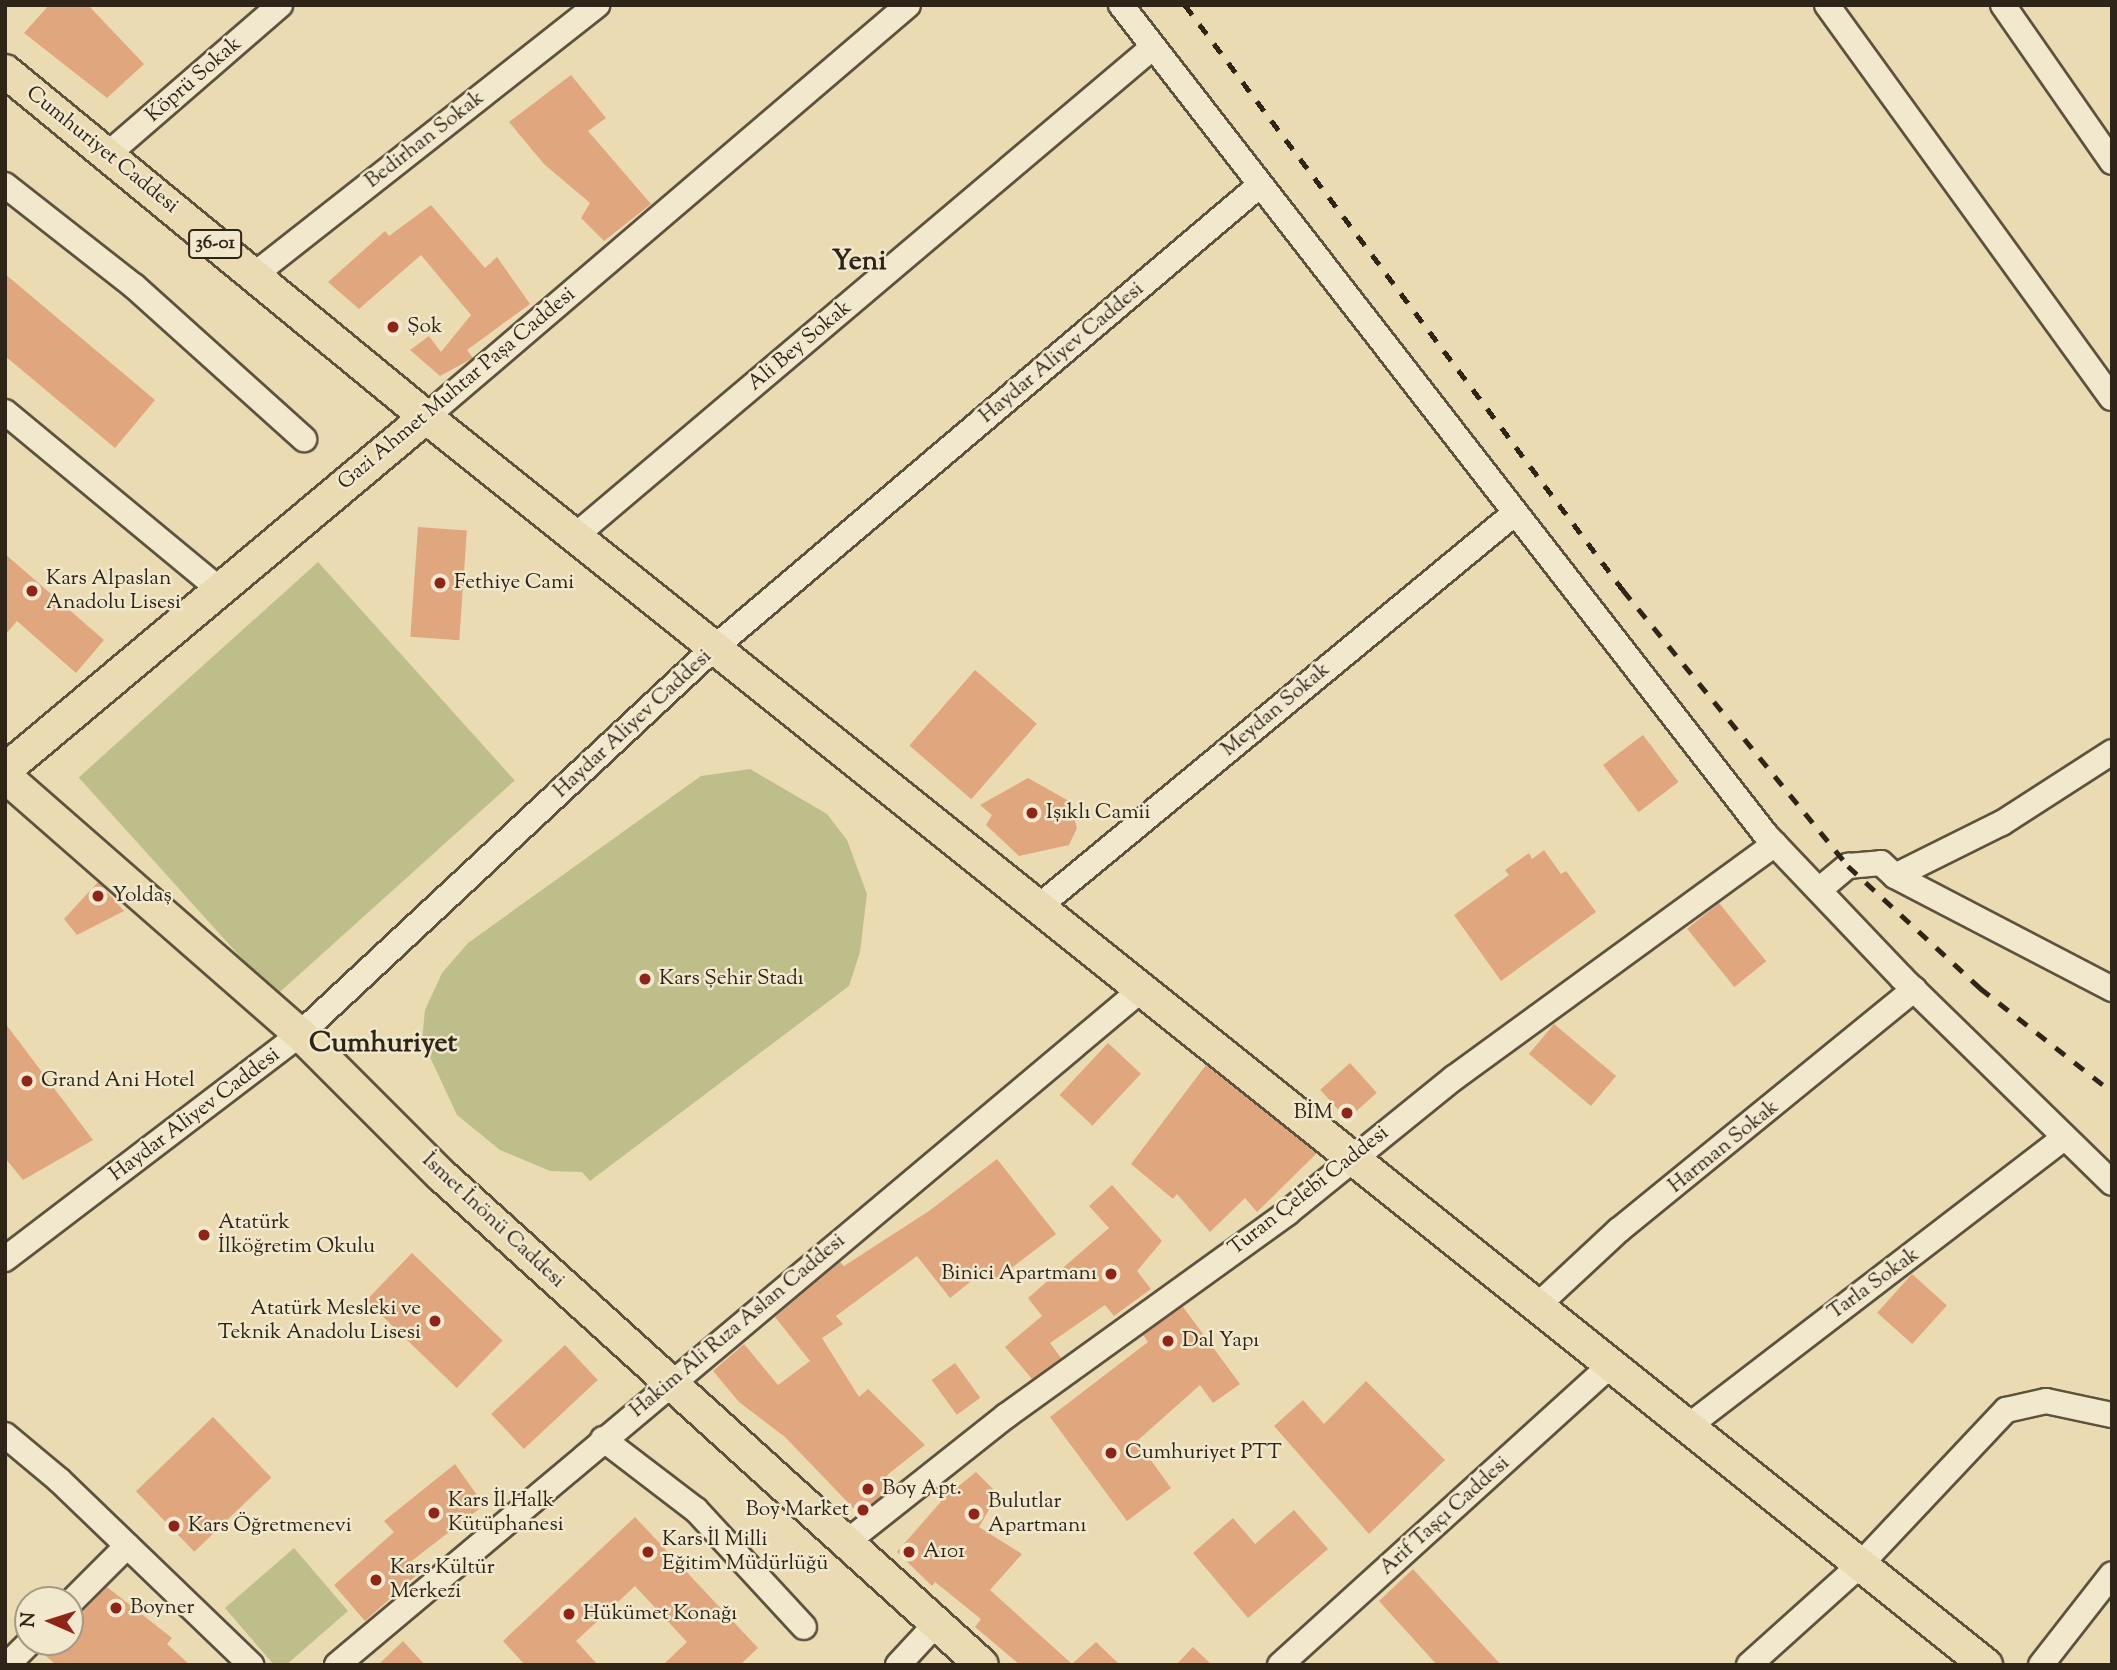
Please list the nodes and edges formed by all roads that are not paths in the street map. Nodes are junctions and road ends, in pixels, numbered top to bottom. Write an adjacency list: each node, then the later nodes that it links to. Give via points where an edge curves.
1 (280, 5): 9 (street, Köprü Sokak)
2 (597, 5): 13 (street, Bedirhan Sokak)
3 (908, 5): 16 (street, Gazi Ahmet Muhtar Paşa Caddesi)
4 (1121, 5): 7 (street)
5 (1827, 5): 14 (street)
6 (2003, 5): 10 (street)
7 (1153, 47): 12 (street); 19 (street, Ali Bey Sokak)
8 (5, 71): 9 (main road, Cumhuriyet Caddesi / 36-01)
9 (107, 155): 13 (main road, Cumhuriyet Caddesi / 36-01)
10 (2112, 162)
11 (5, 185): 17 (street, via 134,286)
12 (1260, 185): 18 (street); 21 (street, Haydar Aliyev Caddesi)
13 (254, 275): 16 (main road, Cumhuriyet Caddesi / 36-01)
14 (2112, 398)
15 (5, 412): 20 (street)
16 (426, 416): 19 (main road, Cumhuriyet Caddesi); 20 (main road, Gazi Ahmet Muhtar Paşa Caddesi)
17 (304, 439)
18 (1515, 513): 25 (street); 28 (street, Meydan Sokak)
19 (575, 536): 21 (main road, Cumhuriyet Caddesi)
20 (220, 590): 23 (main road, Gazi Ahmet Muhtar Paşa Caddesi)
21 (714, 648): 28 (main road, Cumhuriyet Caddesi); 32 (street, Haydar Aliyev Caddesi)
22 (2112, 752): 26 (street, via 2002,823)
23 (5, 770)
24 (5, 776): 32 (main road, İsmet İnönü Caddesi)
25 (1775, 844): 27 (street); 34 (street, Turan Çelebi Caddesi)
26 (1895, 876): 27 (street, via 1881,863 1848,866); 30 (street)
27 (1819, 890): 29 (street)
28 (1037, 908): 31 (main road, Cumhuriyet Caddesi)
29 (1914, 989): 33 (street); 37 (street, Harman Sokak, via 1619,1230)
30 (2112, 989)
31 (1141, 990): 34 (main road, Cumhuriyet Caddesi); 39 (street, Hakim Ali Rıza Aslan Caddesi)
32 (300, 1034): 36 (street, Haydar Aliyev Caddesi); 39 (main road, İsmet İnönü Caddesi, via 440,1174)
33 (2063, 1139): 35 (street); 41 (street, Tarla Sokak)
34 (1350, 1158): 37 (main road, Cumhuriyet Caddesi); 44 (street, Turan Çelebi Caddesi, via 1287,1213 1006,1416)
35 (2112, 1183)
36 (5, 1259)
37 (1536, 1307): 38 (main road, Cumhuriyet Caddesi)
38 (1609, 1367): 41 (main road, Cumhuriyet Caddesi); 55 (street, Arif Taşçı Caddesi)
39 (669, 1382): 43 (street, Hakim Ali Rıza Aslan Caddesi); 44 (main road, İsmet İnönü Caddesi)
40 (2112, 1415): 46 (street, via 2046,1401 2007,1410)
41 (1686, 1428): 46 (main road, Cumhuriyet Caddesi)
42 (5, 1435): 45 (street)
43 (603, 1439): 50 (street, via 696,1510); 52 (street, Hakim Ali Rıza Aslan Caddesi)
44 (847, 1542): 49 (main road, İsmet İnönü Caddesi)
45 (128, 1546): 48 (street); 51 (street)
46 (1858, 1567): 56 (street); 57 (main road, Cumhuriyet Caddesi)
47 (2112, 1574): 58 (street)
48 (84, 1589)
49 (936, 1624): 53 (street); 54 (main road, İsmet İnönü Caddesi)
50 (804, 1627)
51 (251, 1665)
52 (337, 1665)
53 (898, 1665)
54 (982, 1665)
55 (1280, 1665)
56 (1749, 1665)
57 (1986, 1665)
58 (2041, 1665)

